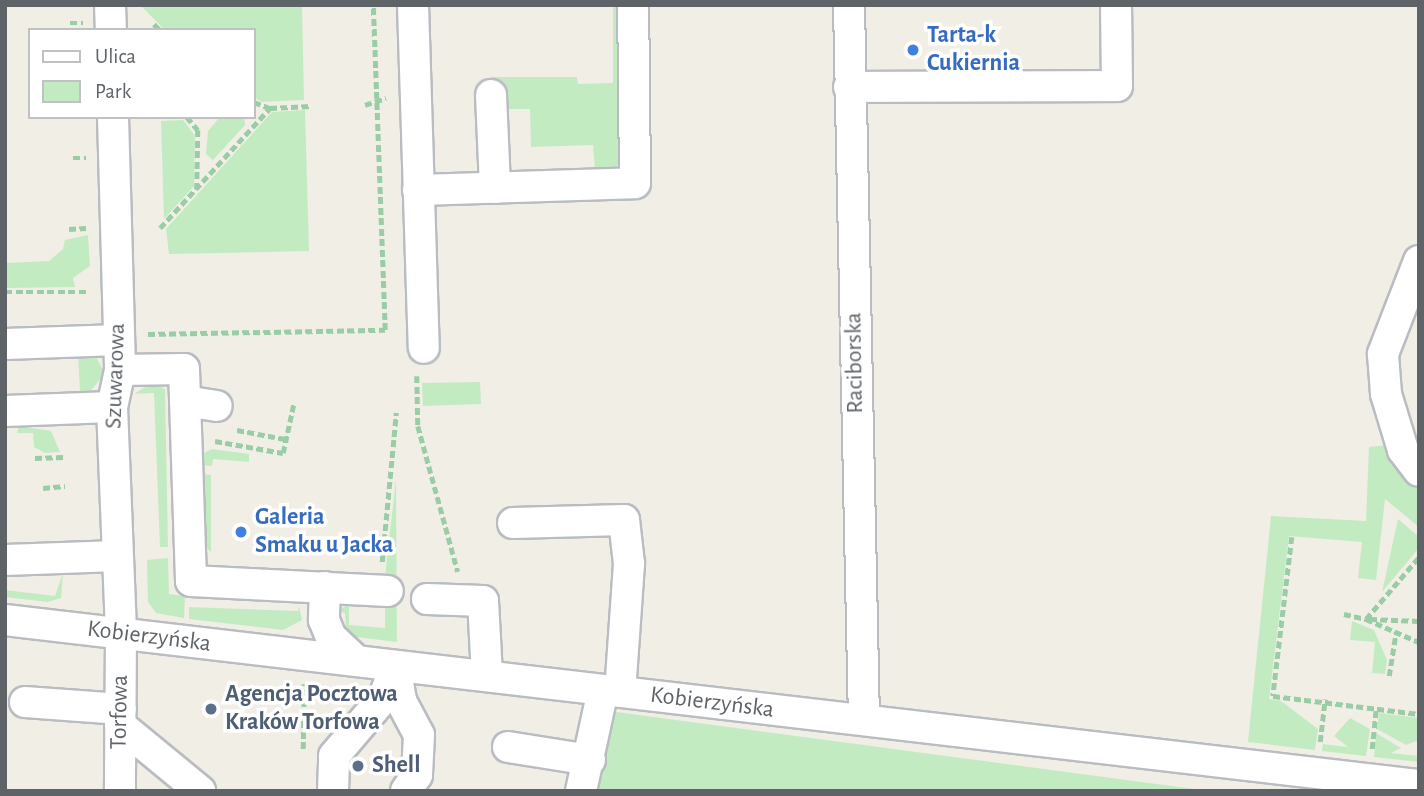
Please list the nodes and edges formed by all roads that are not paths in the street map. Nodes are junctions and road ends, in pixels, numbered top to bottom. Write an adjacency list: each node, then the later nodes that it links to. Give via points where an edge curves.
1 (110, 5): 6 (street)
2 (413, 5): 11 (street)
3 (633, 5): 10 (street, via 635,183)
4 (849, 5): 7 (street, Raciborska)
5 (1116, 5): 7 (street, via 1117,86)
6 (111, 28)
7 (849, 87): 38 (street, Raciborska)
8 (492, 95): 10 (street)
9 (113, 119): 13 (street, Szuwarowa)
10 (495, 187): 11 (street)
11 (418, 190): 15 (street)
12 (1419, 261): 21 (street, via 1383,354 1386,394 1403,450)
13 (129, 337): 14 (street); 16 (street, Szuwarowa)
14 (5, 344)
15 (424, 348)
16 (120, 370): 17 (street, via 184,369); 18 (street, Szuwarowa)
17 (185, 401): 20 (street); 26 (street, via 191,581)
18 (113, 407): 19 (street); 23 (street, Szuwarowa)
19 (5, 411)
20 (221, 417)
21 (1419, 471)
22 (513, 523): 35 (street, via 625,520 629,564)
23 (117, 556): 24 (street); 30 (street, Szuwarowa)
24 (5, 560)
25 (385, 580): 26 (street)
26 (325, 587): 29 (street)
27 (427, 599): 34 (street, via 483,601)
28 (5, 620): 30 (street, Kobierzyńska)
29 (324, 620): 31 (street); 32 (street, via 331,637)
30 (121, 634): 31 (street, Kobierzyńska); 37 (street, Torfowa)
31 (278, 653): 32 (street, Kobierzyńska)
32 (357, 661): 33 (street, Kobierzyńska)
33 (395, 666): 34 (street, Kobierzyńska); 44 (street, via 384,697 334,756); 45 (street, via 401,701 419,735 417,775)
34 (487, 676): 35 (street, Kobierzyńska)
35 (611, 691): 38 (street, Kobierzyńska); 40 (street)
36 (24, 702): 37 (street)
37 (120, 717): 42 (street, Torfowa); 43 (street)
38 (864, 720): 41 (street, Kobierzyńska)
39 (508, 747): 40 (street)
40 (590, 760): 46 (street)
41 (1419, 785)
42 (120, 791)
43 (200, 791)
44 (333, 791)
45 (406, 791)
46 (581, 791)

